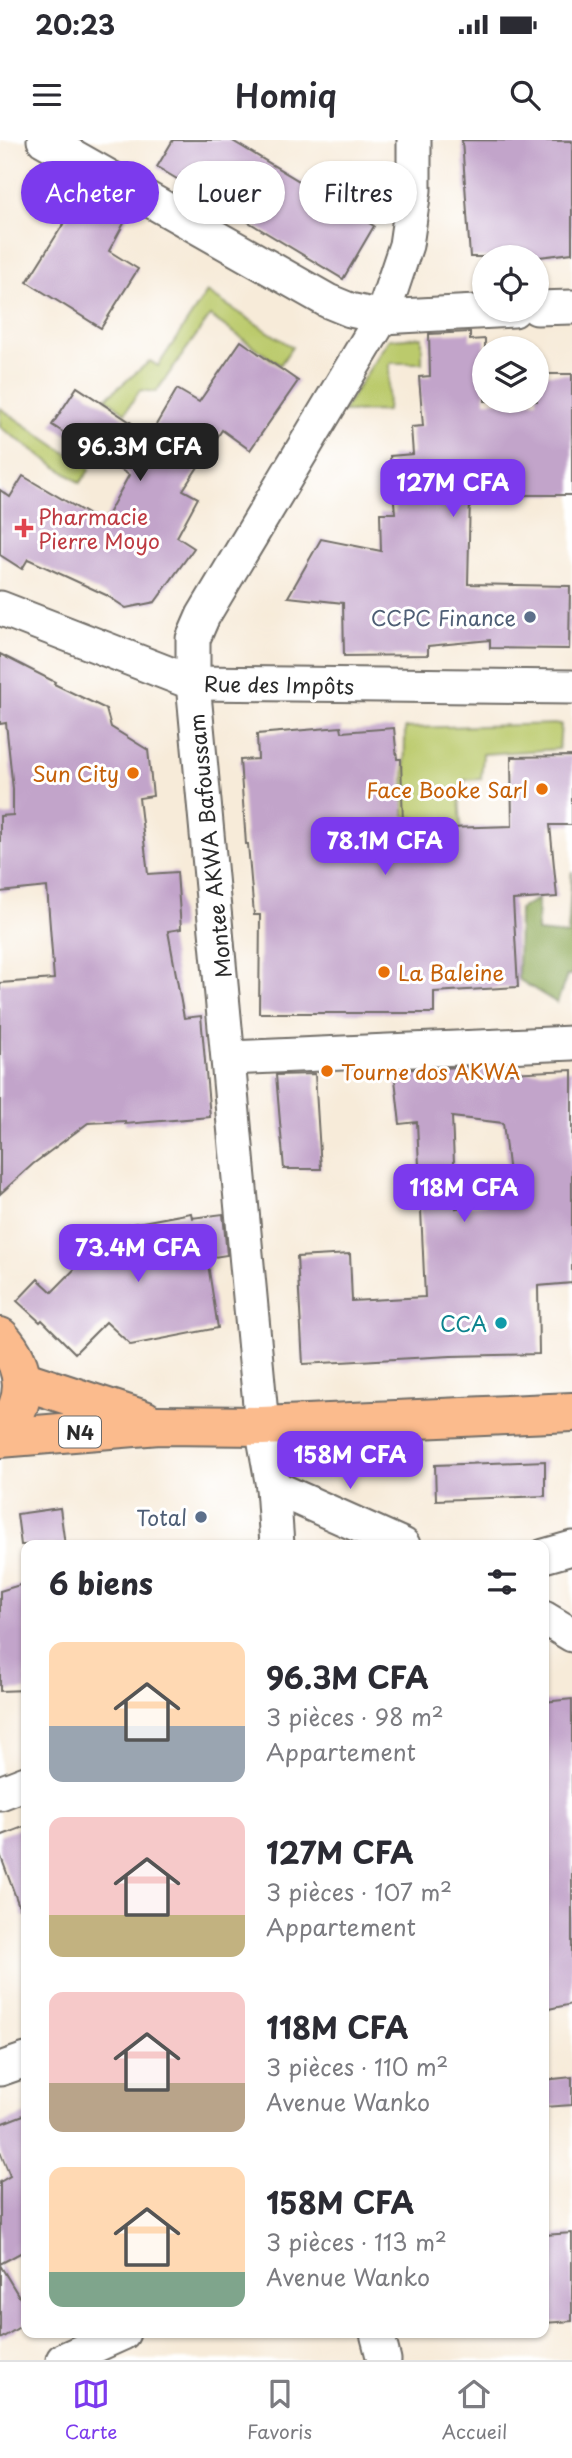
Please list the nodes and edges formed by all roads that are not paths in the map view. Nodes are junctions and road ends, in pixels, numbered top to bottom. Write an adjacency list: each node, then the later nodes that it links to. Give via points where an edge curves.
1 (44, 140): 6 (street, via 328,301)
2 (414, 140): 6 (street, Montee AKWA Bafoussam, via 414,190 406,245)
3 (572, 307): 4 (street)
4 (549, 308)
5 (472, 312): 6 (street)
6 (383, 317): 8 (street, Montee AKWA Bafoussam, via 202,616 193,639)
7 (0, 608): 8 (street, Rue des Impôts)
8 (193, 683): 9 (street, Rue des Impôts); 11 (street, Montee AKWA Bafoussam)
9 (572, 687)
10 (572, 1043): 11 (street)
11 (229, 1058): 16 (street, Montee AKWA Bafoussam)
12 (0, 1337): 13 (highway, via 19,1363)
13 (23, 1380): 15 (highway, N4); 17 (highway, via 19,1403)
14 (572, 1412): 16 (highway, N4)
15 (159, 1425): 16 (highway, N4); 18 (highway, N4)
16 (262, 1426): 19 (street, Montee AKWA Bafoussam)
17 (0, 1430)
18 (0, 1438)
19 (273, 1487): 20 (street, Montee AKWA Bafoussam); 21 (street)
20 (277, 1540)
21 (392, 1540)
22 (572, 1548): 23 (street)
23 (549, 1555)
24 (549, 1621): 25 (street)
25 (572, 1635)
26 (21, 1785): 27 (street)
27 (0, 1793)
28 (21, 2062): 29 (street)
29 (0, 2069)
30 (113, 2338): 32 (street)
31 (378, 2338): 33 (street)
32 (63, 2360)
33 (384, 2360)

